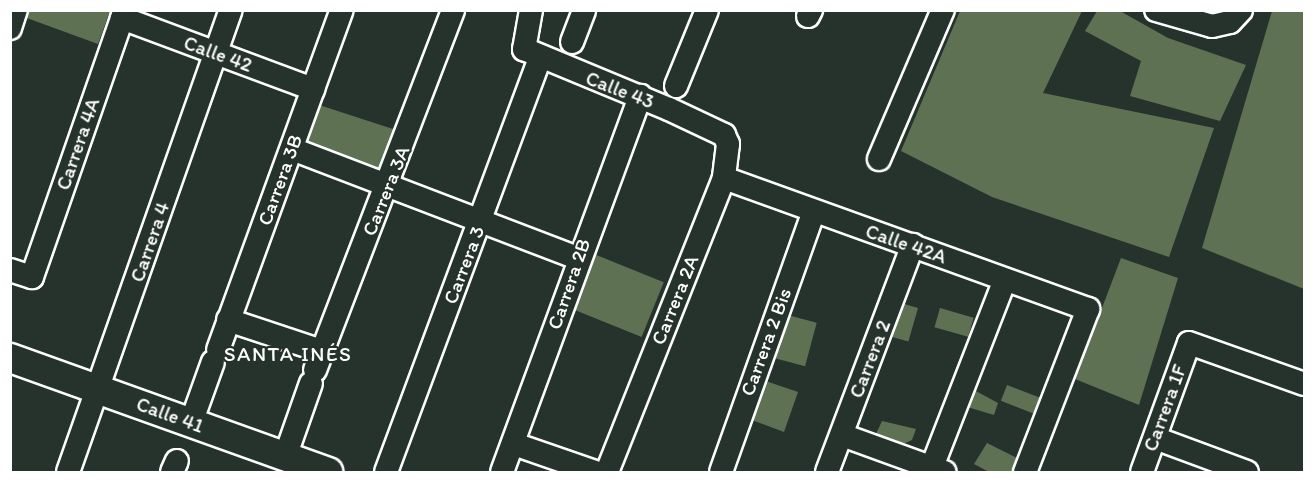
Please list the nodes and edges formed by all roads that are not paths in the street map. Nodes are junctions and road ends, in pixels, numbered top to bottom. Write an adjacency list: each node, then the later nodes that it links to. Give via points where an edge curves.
1 (16, 10): 12 (street)
2 (231, 10): 14 (street, Carrera 4)
3 (342, 10): 17 (street, Carrera 3B)
4 (453, 10): 23 (street, Carrera 3A)
5 (531, 10): 15 (street)
6 (584, 10): 13 (street)
7 (706, 10): 16 (street)
8 (943, 10): 21 (street)
9 (1156, 10): 11 (street, via 1212,26)
10 (124, 14): 14 (street, Calle 42); 28 (street, Carrera 4A, via 32,278)
11 (1236, 16)
12 (10, 28)
13 (572, 42)
14 (216, 53): 17 (street, Calle 42); 34 (street, Carrera 4)
15 (532, 53): 18 (street, Calle 43); 25 (street, Carrera 3)
16 (676, 86)
17 (313, 89): 20 (street, Carrera 3B)
18 (640, 96): 19 (street, Calle 43); 27 (street, Carrera 2B)
19 (715, 130): 22 (street, Carrera 2A, via 728,144)
20 (292, 149): 23 (street); 30 (street, Carrera 3B)
21 (879, 159)
22 (724, 178): 24 (street, Calle 42A); 46 (street, Carrera 2A)
23 (388, 183): 25 (street); 32 (street, Carrera 3A)
24 (813, 213): 26 (street, Calle 42A); 47 (street, Carrera 2 Bis)
25 (480, 224): 27 (street); 43 (street, Carrera 3)
26 (913, 245): 29 (street, Calle 42A); 36 (street, Carrera 2)
27 (577, 258): 38 (street, Carrera 2B)
28 (10, 270)
29 (1005, 280): 40 (street); 49 (street, Calle 42A, via 1088,309)
30 (228, 320): 32 (street); 35 (street, Carrera 3B)
31 (10, 358): 34 (street, Calle 41)
32 (316, 368): 39 (street, Carrera 3A)
33 (1305, 384): 37 (street, Carrera 1F, via 1189,343)
34 (99, 388): 35 (street, Calle 41); 41 (street, Carrera 4)
35 (191, 423): 39 (street, Calle 41)
36 (842, 435): 40 (street); 48 (street, Carrera 2)
37 (1155, 438): 50 (street, Carrera 1F); 51 (street)
38 (514, 444): 44 (street, Carrera 2B); 45 (street)
39 (285, 457): 42 (street, Calle 41)
40 (935, 471)
41 (68, 472)
42 (328, 472)
43 (386, 472)
44 (502, 472)
45 (595, 472)
46 (607, 472)
47 (721, 472)
48 (827, 472)
49 (1025, 472)
50 (1142, 472)
51 (1246, 472)

